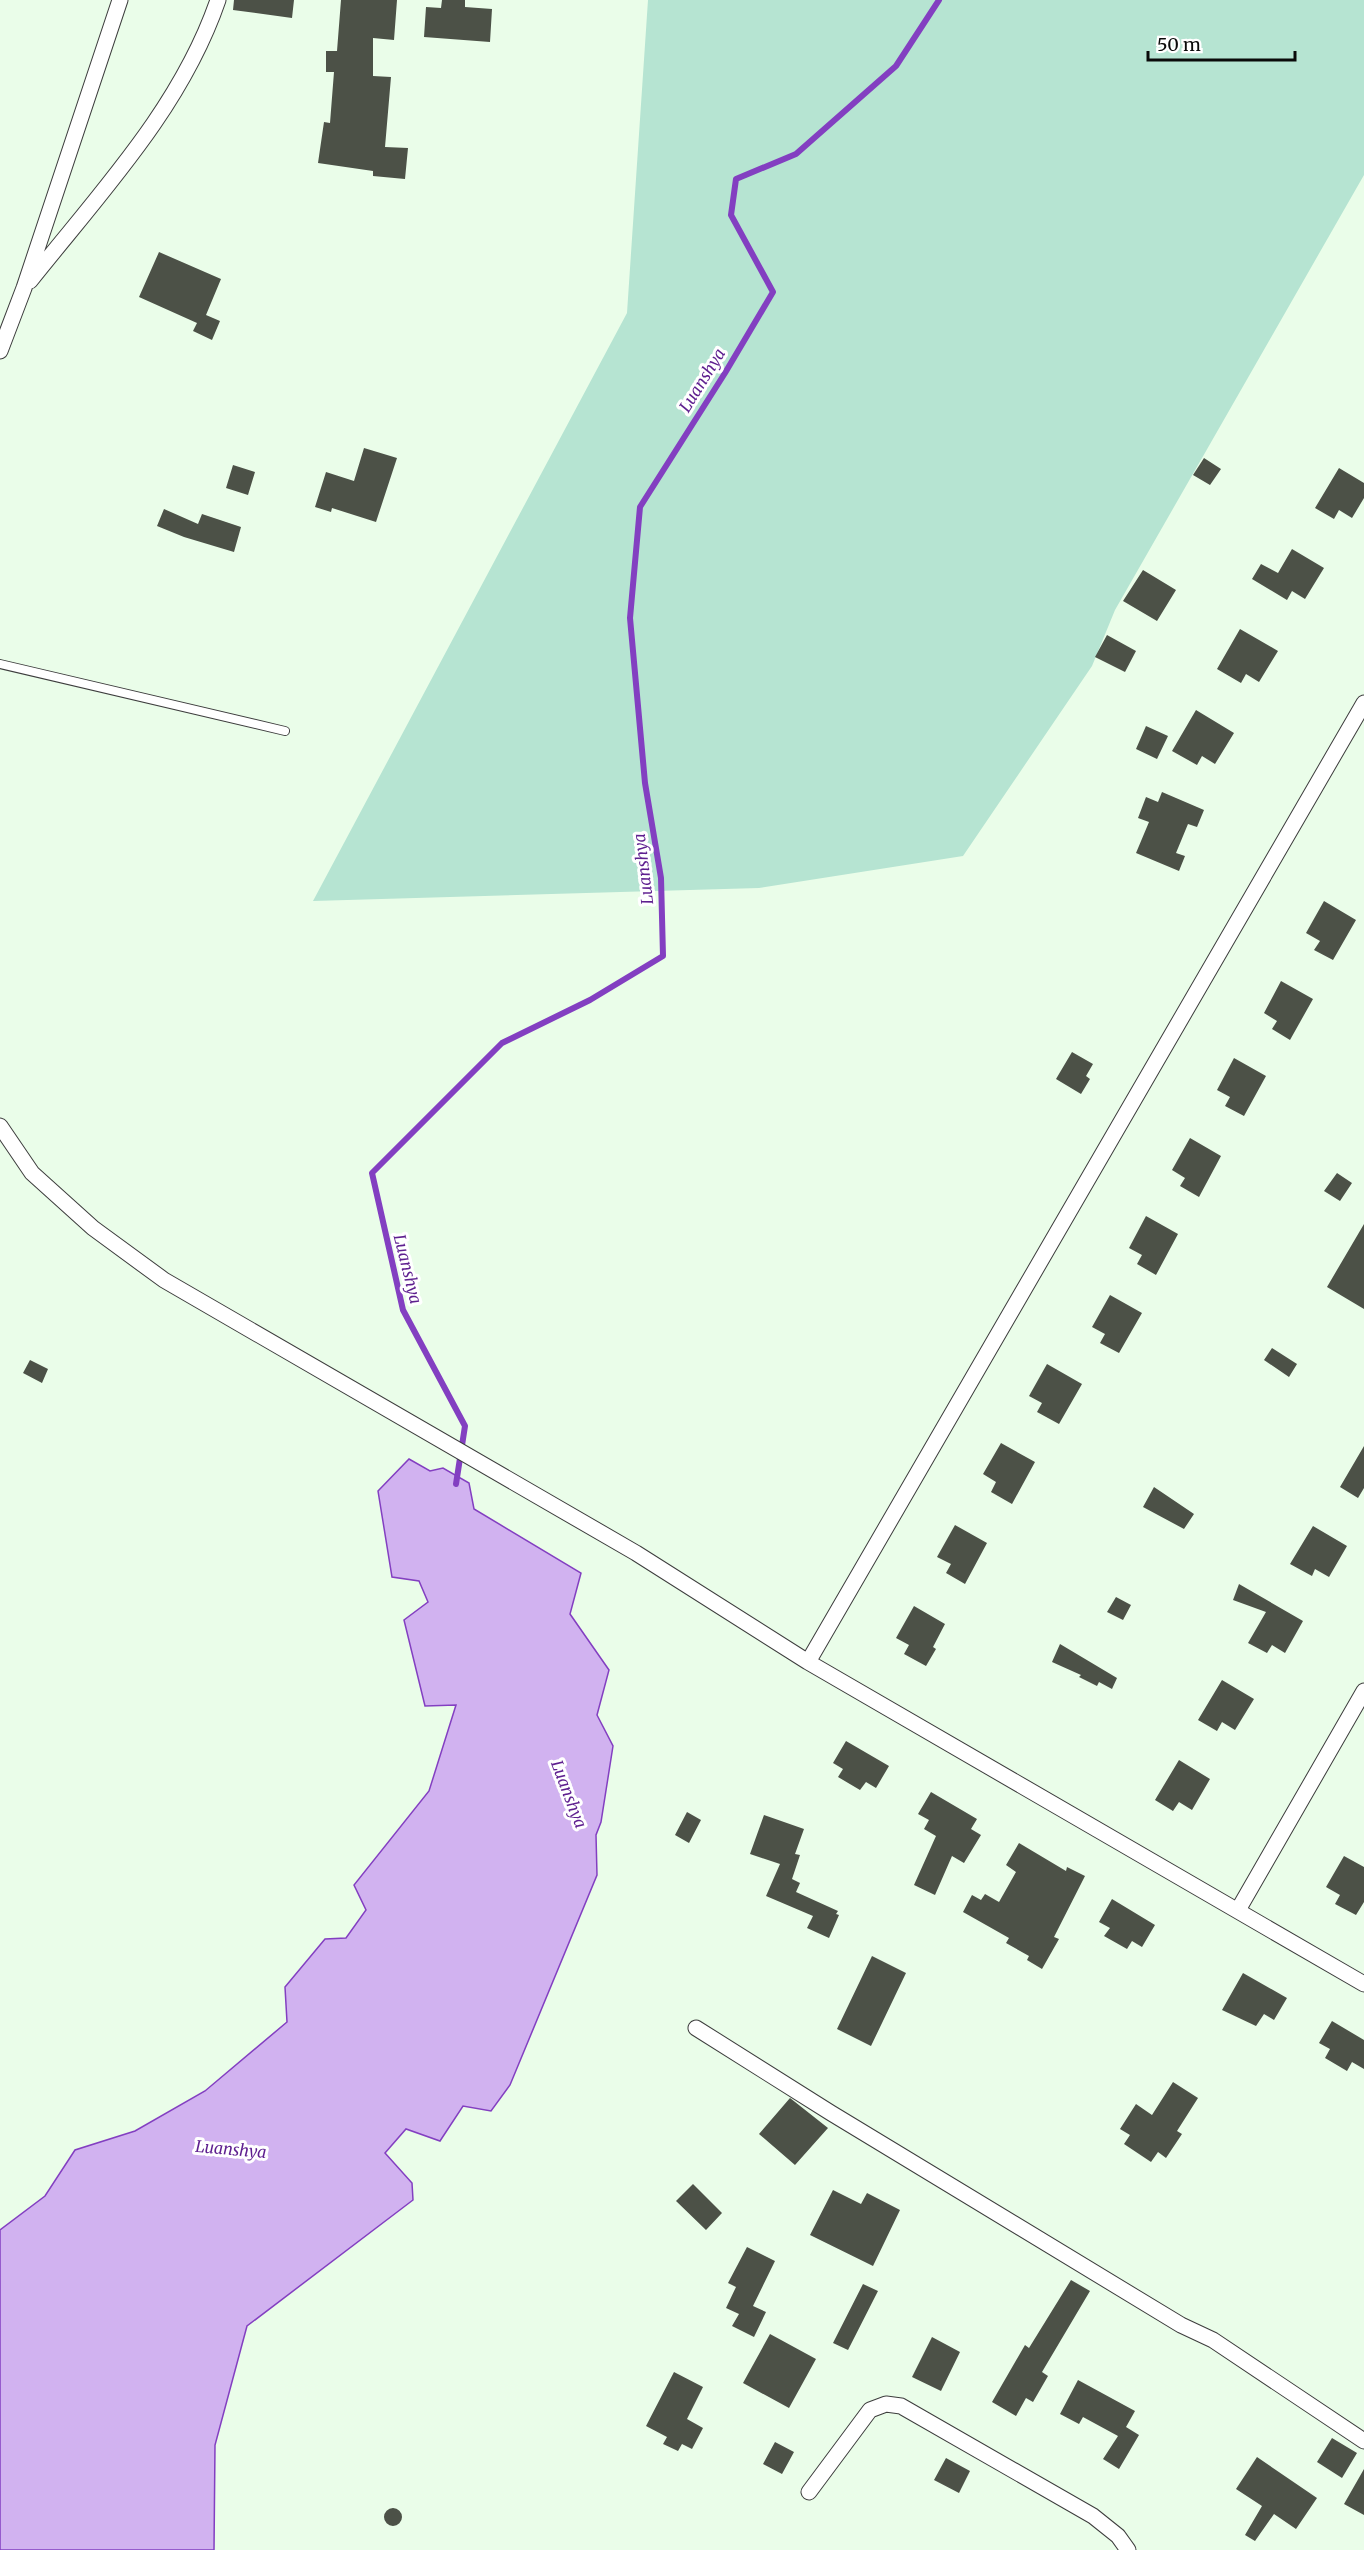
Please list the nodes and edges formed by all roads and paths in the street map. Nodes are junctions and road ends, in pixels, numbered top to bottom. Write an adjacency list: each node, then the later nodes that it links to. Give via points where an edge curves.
1 (120, 0): 3 (street)
2 (218, 0): 3 (street, via 205,40 160,117)
3 (24, 288): 4 (street)
4 (0, 351)
5 (0, 664): 7 (lane)
6 (1364, 703): 9 (street)
7 (285, 730)
8 (0, 1126): 9 (street, via 32,1173 93,1228 147,1267 636,1553)
9 (808, 1662): 11 (street)
10 (1364, 1691): 11 (street)
11 (1238, 1910): 12 (street)
12 (1364, 1984)
13 (696, 2028): 14 (street, via 1151,2307 1213,2340)
14 (1364, 2441)
15 (809, 2492): 16 (street, via 870,2410 886,2404 901,2406 1093,2516 1118,2536)
16 (1128, 2550)

